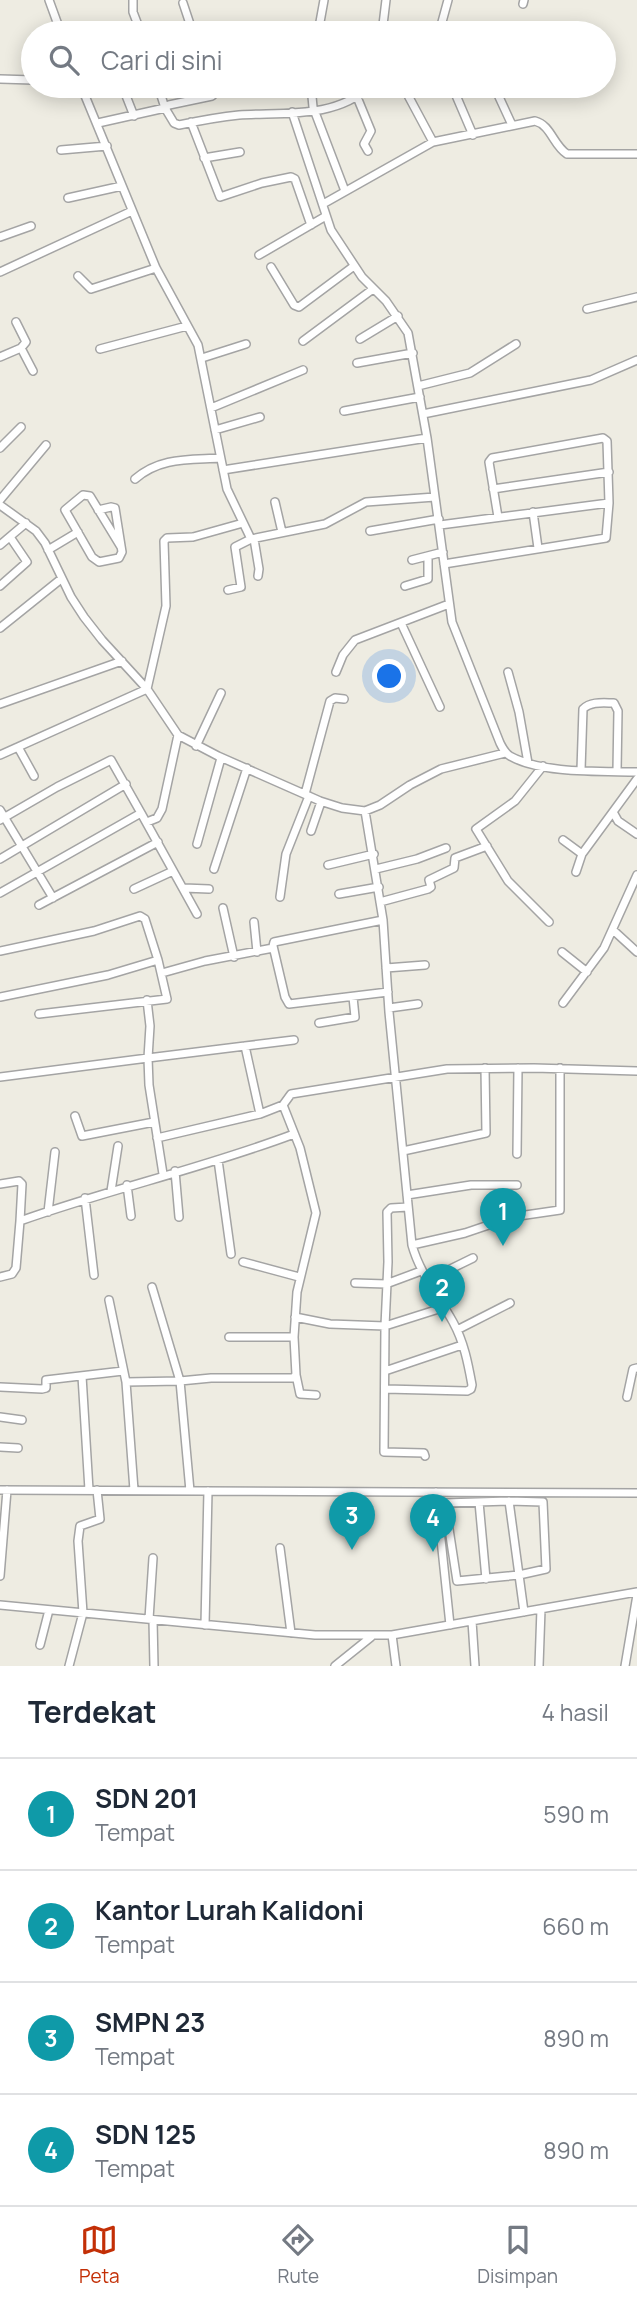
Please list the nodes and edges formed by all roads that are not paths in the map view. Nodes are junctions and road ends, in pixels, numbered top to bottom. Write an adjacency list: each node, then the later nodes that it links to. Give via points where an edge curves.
1 (49, 0): 7 (street)
2 (133, 0): 8 (street)
3 (324, 0): 10 (street)
4 (386, 0): 11 (street)
5 (448, 0): 12 (street)
6 (183, 3): 9 (street)
7 (57, 21)
8 (136, 21)
9 (189, 21)
10 (320, 21)
11 (383, 21)
12 (442, 21)
13 (0, 79): 14 (street)
14 (21, 80)
15 (87, 98): 30 (street)
16 (127, 98): 28 (street)
17 (162, 98): 25 (street)
18 (202, 98): 25 (street)
19 (312, 98): 26 (street)
20 (355, 98): 26 (street)
21 (357, 98): 36 (street, via 371,131 364,144)
22 (410, 98): 33 (street)
23 (457, 98): 32 (street)
24 (500, 98): 31 (street)
25 (165, 108): 28 (street); 29 (street, via 176,125)
26 (314, 110): 27 (street); 41 (street)
27 (292, 112): 29 (street); 43 (street)
28 (134, 116): 30 (street)
29 (191, 122): 39 (street)
30 (98, 123): 34 (street)
31 (512, 125): 32 (street); 38 (street, via 543,123 567,154)
32 (472, 135): 33 (street)
33 (433, 142): 41 (street)
34 (107, 146): 35 (street); 40 (street)
35 (61, 150)
36 (368, 151)
37 (240, 152): 39 (street)
38 (637, 154)
39 (204, 158): 46 (street, via 220,197 293,177)
40 (122, 186): 42 (street); 44 (street)
41 (345, 191): 43 (street)
42 (68, 198)
43 (323, 204): 45 (street)
44 (132, 211): 52 (street); 53 (street)
45 (326, 216): 46 (street); 50 (street)
46 (311, 225): 49 (street)
47 (31, 226): 48 (street)
48 (0, 237)
49 (259, 255)
50 (354, 266): 51 (street, via 299,307); 55 (street)
51 (271, 267)
52 (156, 268): 54 (street, via 91,289); 61 (street)
53 (0, 272)
54 (78, 276)
55 (373, 289): 59 (street); 63 (street)
56 (636, 297): 57 (street); 58 (street)
57 (637, 307)
58 (587, 309)
59 (398, 316): 62 (street); 68 (street)
60 (16, 322): 66 (street, via 26,341)
61 (187, 326): 67 (street); 70 (street)
62 (360, 339)
63 (303, 341)
64 (246, 344): 70 (street)
65 (516, 344): 75 (street, via 470,373)
66 (21, 348): 69 (street); 74 (street)
67 (100, 349)
68 (413, 353): 72 (street); 75 (street)
69 (0, 356)
70 (202, 358): 77 (street)
71 (637, 360): 79 (street, via 591,380)
72 (357, 363)
73 (303, 370): 77 (street)
74 (33, 371)
75 (418, 386): 76 (street)
76 (420, 397): 78 (street); 79 (street)
77 (211, 408): 82 (street)
78 (344, 411)
79 (423, 414): 83 (street)
80 (260, 417): 82 (street)
81 (20, 427): 85 (street)
82 (215, 430): 86 (street)
83 (427, 438): 87 (street); 91 (street)
84 (46, 445): 92 (street)
85 (0, 448)
86 (220, 458): 87 (street); 89 (street, via 164,463 144,470)
87 (223, 470): 101 (street)
88 (608, 472): 90 (street); 90 (street, via 608,442 603,438 492,458); 94 (street)
89 (135, 479)
90 (493, 489): 98 (street)
91 (435, 497): 99 (street); 103 (street, via 366,502 325,524)
92 (0, 500)
93 (275, 502): 103 (street)
94 (609, 503): 97 (street); 109 (street, via 606,538)
95 (0, 505): 100 (street)
96 (98, 510): 104 (street, via 86,495 67,508 65,514); 108 (street); 108 (street, via 115,508)
97 (533, 512): 98 (street); 109 (street)
98 (498, 517): 99 (street)
99 (439, 522): 102 (street); 111 (street)
100 (26, 523): 105 (street); 110 (street)
101 (243, 523): 106 (street); 126 (street, via 164,541 166,607)
102 (370, 531)
103 (282, 532): 106 (street)
104 (78, 533): 108 (street, via 94,561 119,558); 110 (street)
105 (10, 537): 107 (street); 117 (street, via 27,562)
106 (253, 539): 115 (street); 119 (street, via 235,547 241,587)
107 (0, 545)
108 (121, 547)
109 (538, 548): 114 (street)
110 (48, 550): 116 (street)
111 (443, 552): 112 (street); 114 (street)
112 (428, 556): 113 (street); 118 (street, via 428,579)
113 (412, 560)
114 (444, 564): 120 (street)
115 (258, 576)
116 (61, 579): 122 (street); 123 (street, via 84,617)
117 (0, 586)
118 (405, 586)
119 (228, 590)
120 (450, 604): 121 (street); 134 (street, via 454,630)
121 (401, 623): 124 (street, via 355,640); 130 (street)
122 (0, 628)
123 (122, 661): 126 (street); 129 (street)
124 (336, 672)
125 (508, 672): 137 (street)
126 (147, 689): 131 (street); 133 (street)
127 (220, 693): 132 (street)
128 (344, 699): 146 (street, via 330,701)
129 (0, 704)
130 (440, 707)
131 (178, 735): 132 (street); 152 (street, via 162,808 157,818)
132 (196, 746): 136 (street)
133 (18, 747): 135 (street); 143 (street)
134 (505, 753): 137 (street); 148 (street, via 441,769)
135 (0, 755)
136 (221, 758): 139 (street); 157 (street)
137 (528, 763): 138 (street)
138 (543, 766): 140 (street); 159 (street, via 515,801 477,828)
139 (247, 768): 146 (street); 165 (street)
140 (581, 770): 141 (street); 141 (street, via 583,709 601,702 614,703 618,711)
141 (617, 771): 142 (street)
142 (637, 772)
143 (34, 776)
144 (637, 779): 149 (street)
145 (126, 784): 150 (street); 151 (street, via 109,761); 158 (street)
146 (307, 795): 147 (street); 177 (street, via 286,854)
147 (321, 802): 148 (street); 153 (street)
148 (365, 811): 161 (street)
149 (613, 812): 154 (street); 162 (street)
150 (141, 813): 152 (street); 167 (street)
151 (1, 816): 158 (street)
152 (147, 822): 156 (street)
153 (311, 831)
154 (637, 834)
155 (563, 840): 162 (street)
156 (158, 842): 168 (street); 178 (street)
157 (198, 844)
158 (23, 846): 163 (street); 167 (street)
159 (487, 846): 179 (street, via 455,858 454,868 429,880 428,889); 185 (street, via 508,881)
160 (446, 848): 166 (street)
161 (374, 854): 164 (street); 166 (street)
162 (582, 854): 169 (street)
163 (0, 859)
164 (328, 864)
165 (214, 869)
166 (376, 869): 171 (street)
167 (38, 871): 175 (street); 178 (street)
168 (173, 871): 172 (street); 174 (street)
169 (576, 872)
170 (637, 875): 186 (street)
171 (379, 887): 176 (street); 179 (street)
172 (184, 888): 173 (street); 182 (street)
173 (209, 889)
174 (134, 890)
175 (0, 893)
176 (339, 894)
177 (280, 897)
178 (52, 898): 180 (street)
179 (380, 902): 183 (street)
180 (39, 905)
181 (223, 908): 192 (street)
182 (197, 914)
183 (383, 920): 187 (street, via 274,942); 195 (street)
184 (254, 922): 190 (street)
185 (550, 922)
186 (613, 930): 189 (street); 196 (street)
187 (273, 948): 190 (street); 199 (street, via 289,1004)
188 (0, 951): 193 (street, via 140,916)
189 (637, 951)
190 (257, 952): 192 (street)
191 (562, 952): 196 (street)
192 (234, 957): 197 (street)
193 (158, 960): 197 (street); 200 (street)
194 (425, 965): 195 (street)
195 (386, 968): 198 (street)
196 (587, 972): 202 (street)
197 (162, 973): 201 (street, via 167,999)
198 (388, 992): 199 (street); 204 (street)
199 (353, 996): 206 (street, via 356,1016)
200 (0, 997)
201 (147, 999): 205 (street); 209 (street)
202 (564, 1003)
203 (418, 1004): 204 (street)
204 (389, 1008): 214 (street)
205 (39, 1014)
206 (318, 1023)
207 (294, 1040): 208 (street)
208 (245, 1046): 209 (street); 217 (street)
209 (148, 1058): 215 (street); 219 (street)
210 (485, 1068): 211 (street); 214 (street); 223 (street, via 486,1133)
211 (517, 1068): 212 (street); 225 (street)
212 (560, 1068): 213 (street); 240 (street, via 560,1210 512,1217)
213 (637, 1071)
214 (395, 1076): 216 (street, via 298,1091); 223 (street)
215 (0, 1077)
216 (283, 1105): 217 (street); 220 (street)
217 (260, 1114): 221 (street)
218 (75, 1116): 219 (street, via 82,1136)
219 (154, 1122): 221 (street)
220 (294, 1134): 226 (street); 247 (street, via 316,1213)
221 (157, 1139): 228 (street)
222 (118, 1146): 232 (street)
223 (403, 1151): 233 (street)
224 (55, 1152): 236 (street)
225 (517, 1154)
226 (218, 1160): 227 (street); 241 (street)
227 (175, 1171): 228 (street); 238 (street)
228 (163, 1174): 230 (street)
229 (0, 1184): 239 (street, via 22,1184)
230 (127, 1185): 232 (street); 237 (street)
231 (517, 1185): 233 (street, via 471,1185)
232 (111, 1191): 234 (street)
233 (407, 1195): 235 (street)
234 (85, 1198): 236 (street); 245 (street)
235 (408, 1207): 240 (street); 250 (street, via 387,1210)
236 (47, 1212): 239 (street)
237 (131, 1216)
238 (179, 1217)
239 (20, 1221): 246 (street, via 16,1268)
240 (412, 1245): 244 (street)
241 (231, 1254)
242 (473, 1258): 248 (street)
243 (243, 1262): 247 (street)
244 (421, 1270): 248 (street); 250 (street)
245 (93, 1275)
246 (0, 1277)
247 (299, 1277): 255 (street)
248 (428, 1280): 254 (street)
249 (355, 1283): 250 (street)
250 (386, 1284): 256 (street)
251 (152, 1287): 266 (street)
252 (109, 1300): 262 (street)
253 (510, 1303): 257 (street)
254 (445, 1307): 256 (street); 257 (street)
255 (295, 1317): 256 (street); 259 (street)
256 (385, 1326): 263 (street)
257 (457, 1331): 260 (street)
258 (229, 1337): 259 (street)
259 (294, 1337): 264 (street)
260 (462, 1345): 263 (street); 269 (street, via 471,1389)
261 (637, 1368): 271 (street)
262 (123, 1371): 265 (street); 267 (street)
263 (385, 1371): 269 (street)
264 (296, 1375): 266 (street); 270 (street, via 300,1394)
265 (82, 1376): 268 (street, via 47,1380 42,1389); 279 (street)
266 (180, 1381): 267 (street); 278 (street)
267 (126, 1382): 277 (street)
268 (0, 1387)
269 (385, 1390): 276 (street, via 384,1452)
270 (316, 1395)
271 (627, 1397)
272 (0, 1417): 273 (street)
273 (22, 1420)
274 (0, 1447): 275 (street)
275 (18, 1448)
276 (425, 1456)
277 (134, 1486): 278 (street); 279 (street)
278 (190, 1486): 281 (street)
279 (91, 1487): 280 (street); 296 (street, via 100,1519 82,1524 79,1533)
280 (4, 1490): 289 (street)
281 (208, 1491): 282 (street); 300 (street)
282 (436, 1492): 283 (street); 298 (street)
283 (637, 1493)
284 (509, 1501): 285 (street); 288 (street); 288 (street, via 544,1504 546,1569)
285 (479, 1502): 290 (street); 290 (street, via 444,1505 455,1579)
286 (280, 1548): 301 (street)
287 (153, 1558): 297 (street)
288 (519, 1575): 290 (street); 293 (street)
289 (0, 1576)
290 (486, 1579)
291 (637, 1593): 294 (street); 311 (street)
292 (0, 1605): 295 (street)
293 (523, 1608): 294 (street); 299 (street)
294 (541, 1609): 310 (street)
295 (49, 1610): 296 (street); 304 (street)
296 (83, 1611): 297 (street); 305 (street)
297 (151, 1620): 300 (street); 306 (street)
298 (449, 1621): 299 (street); 302 (street)
299 (472, 1621): 309 (street)
300 (205, 1622): 301 (street)
301 (291, 1630): 303 (street)
302 (392, 1635): 303 (street); 308 (street)
303 (372, 1636): 307 (street)
304 (40, 1644)
305 (69, 1666)
306 (154, 1666)
307 (335, 1666)
308 (396, 1666)
309 (475, 1666)
310 (539, 1666)
311 (625, 1666)

